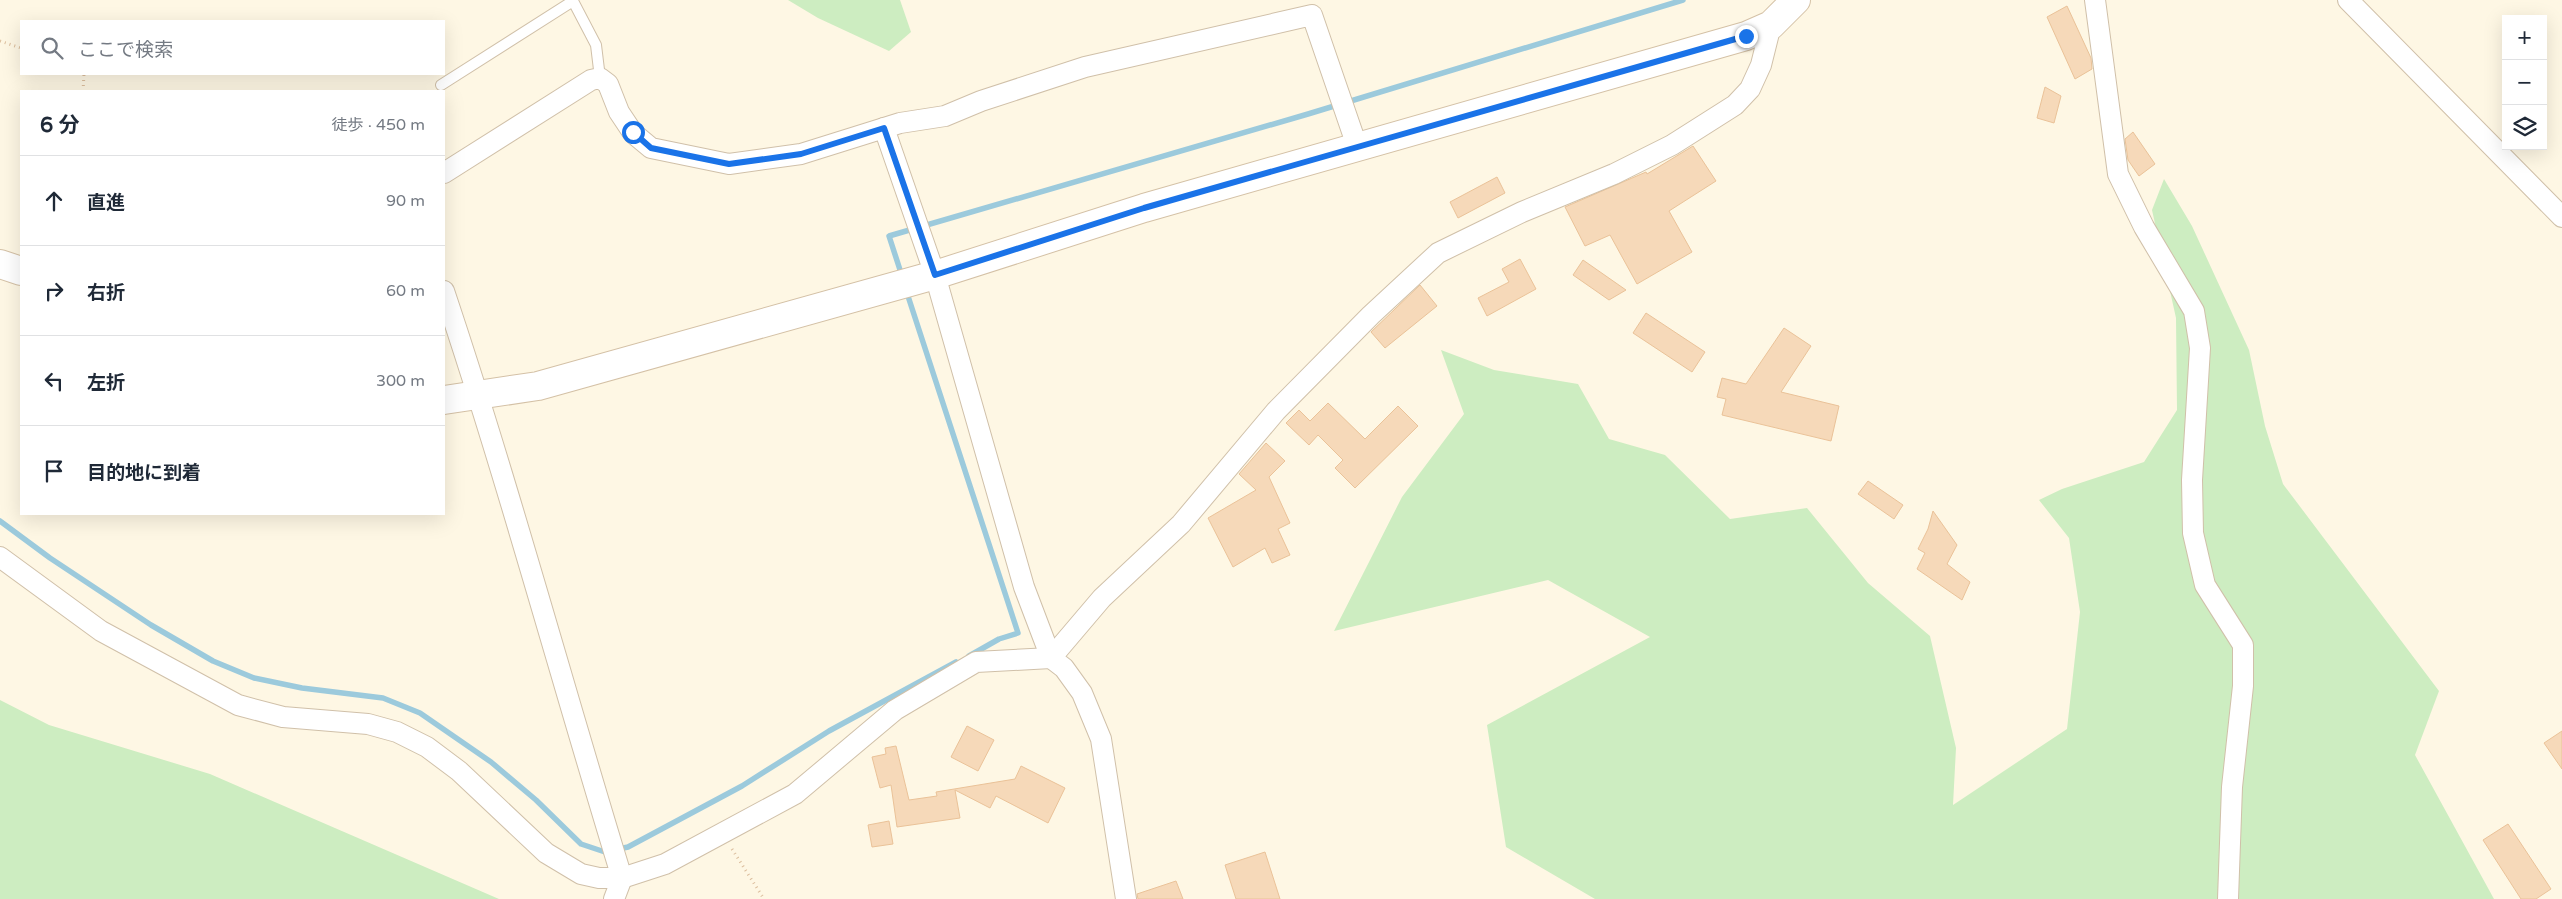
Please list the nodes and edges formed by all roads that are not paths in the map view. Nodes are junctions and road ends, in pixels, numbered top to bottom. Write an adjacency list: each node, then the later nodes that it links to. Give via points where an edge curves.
1 (1796, 0): 5 (street)
2 (2095, 0): 23 (street, via 2118,174 2144,227 2194,310 2200,348 2192,480 2193,533 2205,585 2243,645 2243,686 2232,787)
3 (2348, 0): 11 (street)
4 (574, 1): 6 (lane, via 596,45); 7 (lane)
5 (1771, 25): 9 (street, via 1746,36); 19 (street, via 1761,65 1750,89 1735,104 1672,145 1614,174 1522,212 1438,254 1276,411 1181,524 1102,598)
6 (600, 78): 8 (street, via 608,84 619,112 639,138 651,148 689,157 729,164 801,154); 10 (street, via 591,80)
7 (441, 85)
8 (884, 128): 9 (street, via 945,116 1085,67 1312,14); 14 (street)
9 (1358, 149): 14 (street, via 1144,208)
10 (445, 171)
11 (2562, 217)
12 (0, 264): 13 (street)
13 (20, 271)
14 (935, 275): 16 (street, via 538,386); 19 (street, via 1024,587)
15 (445, 294): 16 (street)
16 (479, 395): 17 (street); 20 (street)
17 (445, 400)
18 (0, 557): 20 (street, via 101,630 238,705 283,717 368,724 397,732 427,747 459,771 525,835 563,866 599,878)
19 (1051, 658): 20 (street, via 976,662 895,710 795,794 665,864); 22 (street, via 1064,668 1082,693 1101,739)
20 (622, 878): 21 (street)
21 (614, 899)
22 (1126, 899)
23 (2228, 899)

